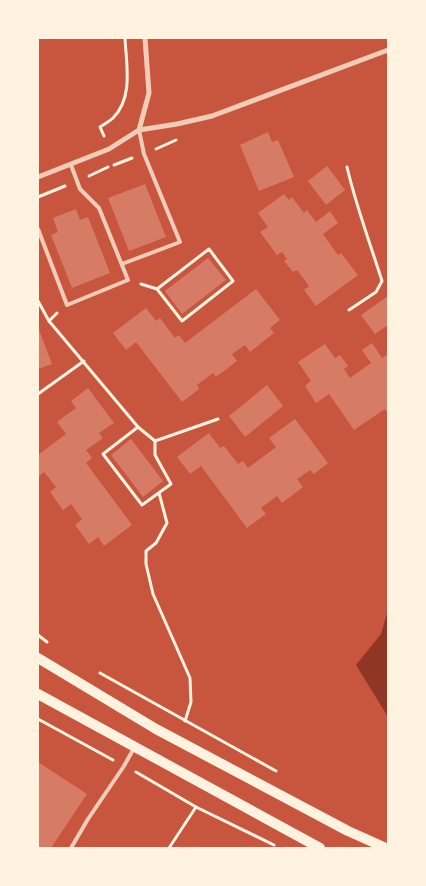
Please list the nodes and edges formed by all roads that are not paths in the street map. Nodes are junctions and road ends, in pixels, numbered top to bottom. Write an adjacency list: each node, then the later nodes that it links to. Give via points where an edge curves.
1 (145, 38): 3 (street, via 149,93)
2 (388, 50): 3 (street, via 212,116)
3 (139, 130): 4 (street, via 109,149); 7 (lane, via 144,154 180,242)
4 (71, 165): 5 (street); 7 (lane, via 80,190 99,208)
5 (38, 177)
6 (38, 229): 7 (lane, via 67,305 128,280)
7 (122, 264)
8 (38, 658): 13 (main road, via 156,729)
9 (38, 694): 10 (main road)
10 (134, 748): 11 (lane); 12 (main road)
11 (72, 848)
12 (320, 848)
13 (386, 848)

